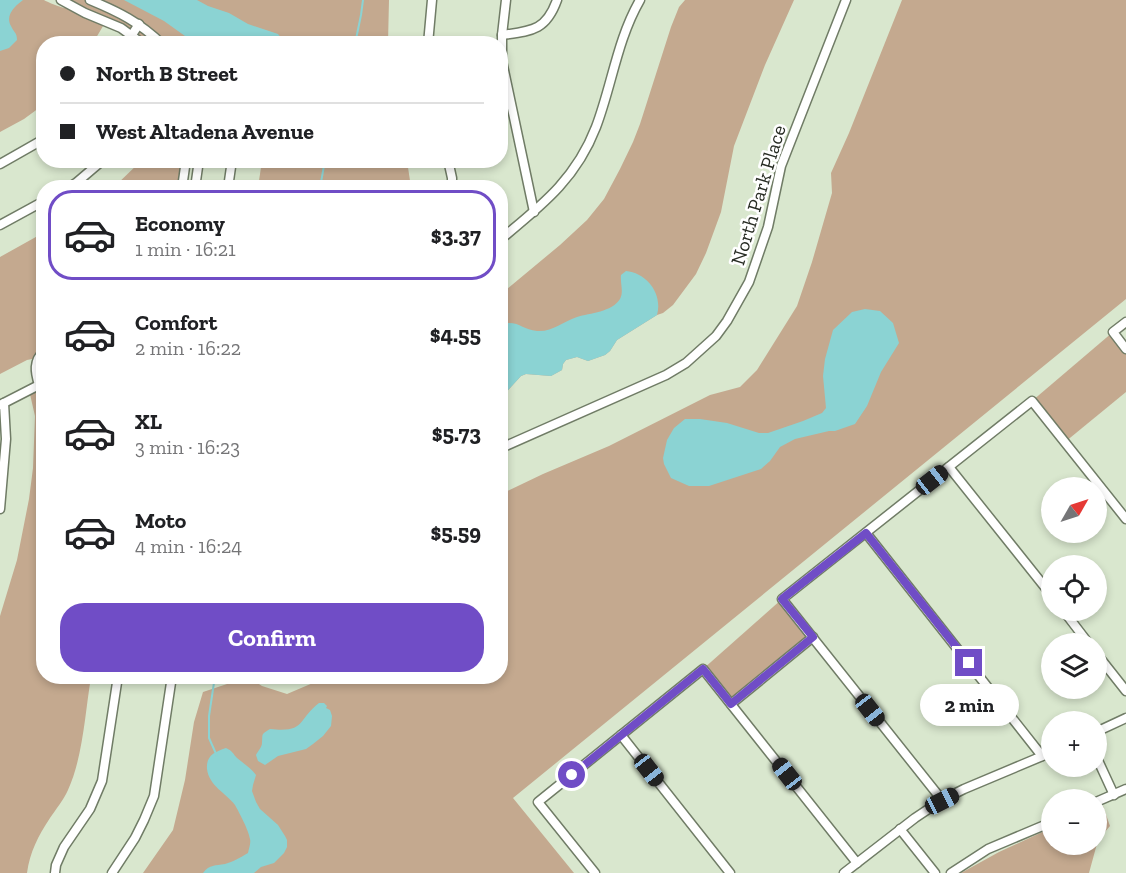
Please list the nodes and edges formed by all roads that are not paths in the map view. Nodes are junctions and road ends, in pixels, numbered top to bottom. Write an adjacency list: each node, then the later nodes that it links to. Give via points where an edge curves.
1 (61, 0): 10 (street, via 121,28)
2 (90, 0): 8 (street)
3 (432, 0): 13 (street)
4 (506, 0): 9 (street)
5 (558, 0): 9 (street, via 537,28)
6 (640, 0): 20 (street, via 625,31 589,143 566,181)
7 (846, 0): 27 (street, North Park Place, via 781,166 768,227 749,282 716,336 666,375)
8 (139, 24): 11 (street); 12 (street)
9 (502, 35)
10 (126, 36)
11 (132, 36)
12 (153, 36)
13 (429, 36)
14 (508, 89): 20 (street)
15 (36, 144): 16 (street)
16 (0, 164)
17 (94, 168): 18 (street)
18 (80, 180)
19 (36, 205): 21 (street)
20 (534, 212): 22 (street)
21 (0, 225)
22 (508, 233)
23 (1126, 322): 24 (street, via 1113,332)
24 (1126, 348)
25 (36, 387): 26 (street)
26 (2, 404): 29 (street, via 6,439)
27 (508, 445)
28 (949, 467): 30 (street, via 1032,401); 31 (street); 32 (street)
29 (0, 509)
30 (1126, 519)
31 (866, 533): 35 (street, via 782,599); 44 (street)
32 (1041, 582)
33 (1071, 621): 34 (street)
34 (1081, 633)
35 (813, 637): 40 (street); 50 (street)
36 (1107, 667): 39 (street)
37 (117, 684): 54 (street, via 102,781 90,809 64,847)
38 (171, 684): 55 (street, via 153,796 144,820)
39 (1126, 691)
40 (731, 704): 43 (street, via 703,669); 53 (street)
41 (1126, 718): 42 (street)
42 (1107, 727)
43 (621, 735): 56 (street, via 538,802); 57 (street)
44 (1041, 755)
45 (1041, 756): 50 (street)
46 (1106, 777): 48 (street)
47 (1126, 789): 48 (street)
48 (1114, 795): 49 (street)
49 (1107, 798)
50 (942, 801): 52 (street)
51 (1041, 827): 60 (street, via 988,849)
52 (900, 830): 53 (street); 59 (street)
53 (857, 863): 58 (street)
54 (55, 873)
55 (112, 873)
56 (595, 873)
57 (730, 873)
58 (844, 873)
59 (935, 873)
60 (951, 873)

